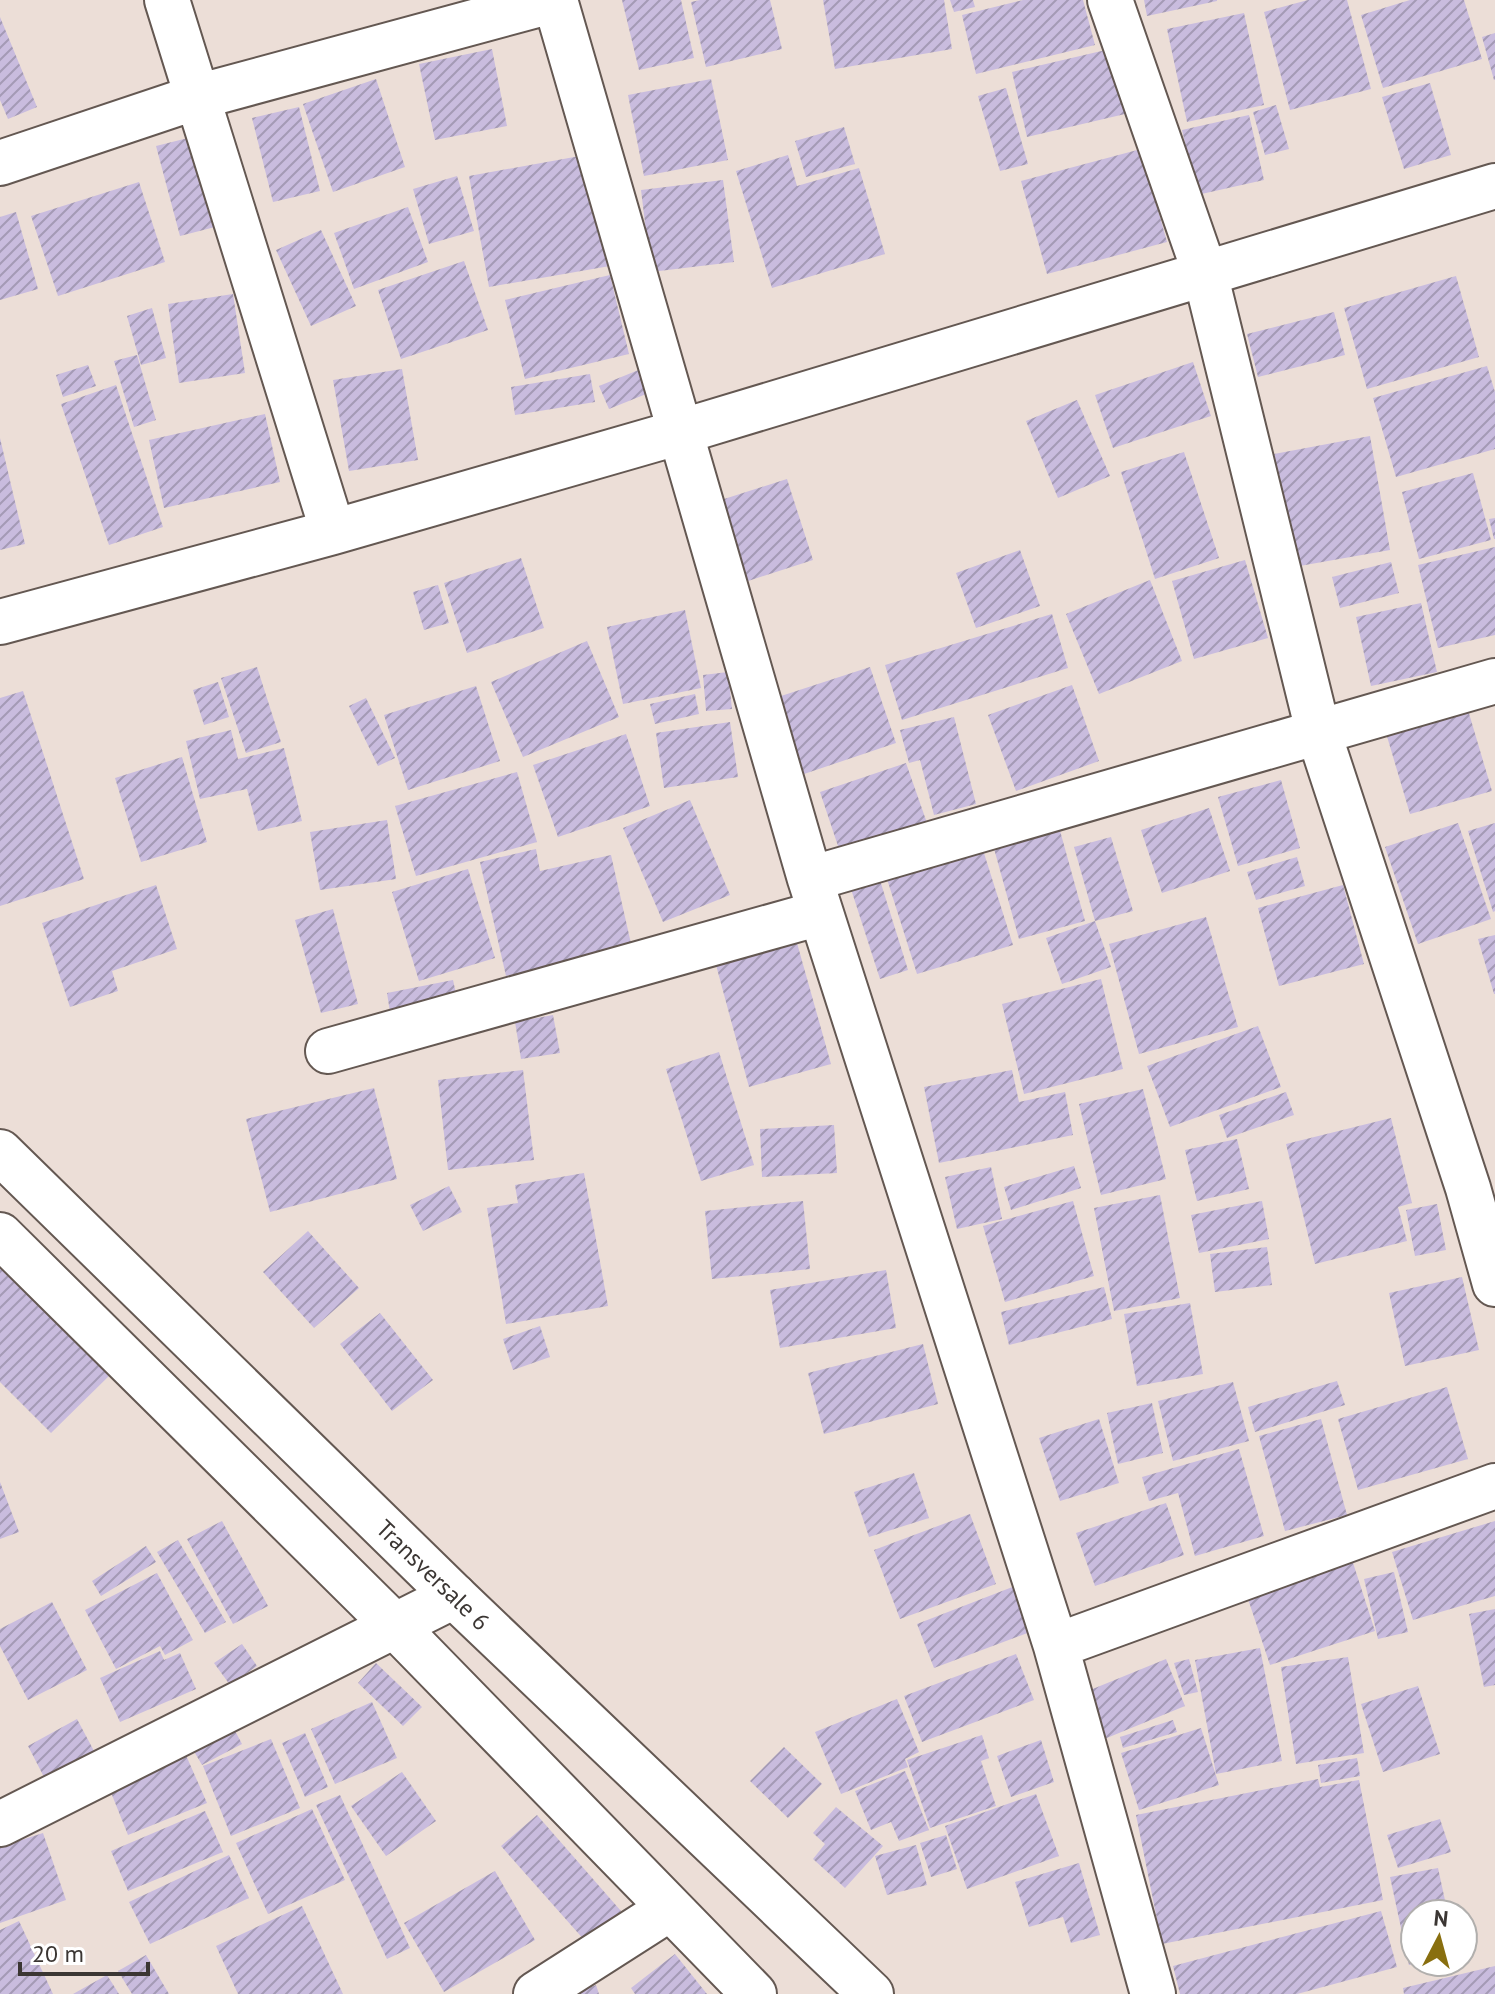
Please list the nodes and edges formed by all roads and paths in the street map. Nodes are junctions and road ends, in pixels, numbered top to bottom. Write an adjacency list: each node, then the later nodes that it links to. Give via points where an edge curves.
1 (167, 0): 3 (street)
2 (1110, 0): 6 (street)
3 (197, 97): 4 (street); 7 (street, via 555,0); 8 (street)
4 (0, 163)
5 (1495, 186): 6 (street)
6 (1205, 273): 7 (street); 11 (street)
7 (680, 432): 8 (street); 12 (street)
8 (333, 532): 9 (street)
9 (0, 622)
10 (1495, 681): 11 (street)
11 (1318, 731): 12 (street); 15 (street)
12 (815, 896): 13 (street); 21 (street)
13 (328, 1051)
14 (0, 1152): 19 (street, Transversale 6)
15 (1481, 1184): 17 (street)
16 (0, 1235): 20 (street)
17 (1495, 1284)
18 (1495, 1486): 21 (street)
19 (454, 1596): 20 (street); 26 (street, Transversale 6)
20 (396, 1627): 22 (street); 23 (street)
21 (1056, 1646): 27 (street)
22 (0, 1824)
23 (669, 1909): 24 (street); 25 (street)
24 (536, 1994)
25 (754, 1994)
26 (871, 1994)
27 (1153, 1994)

